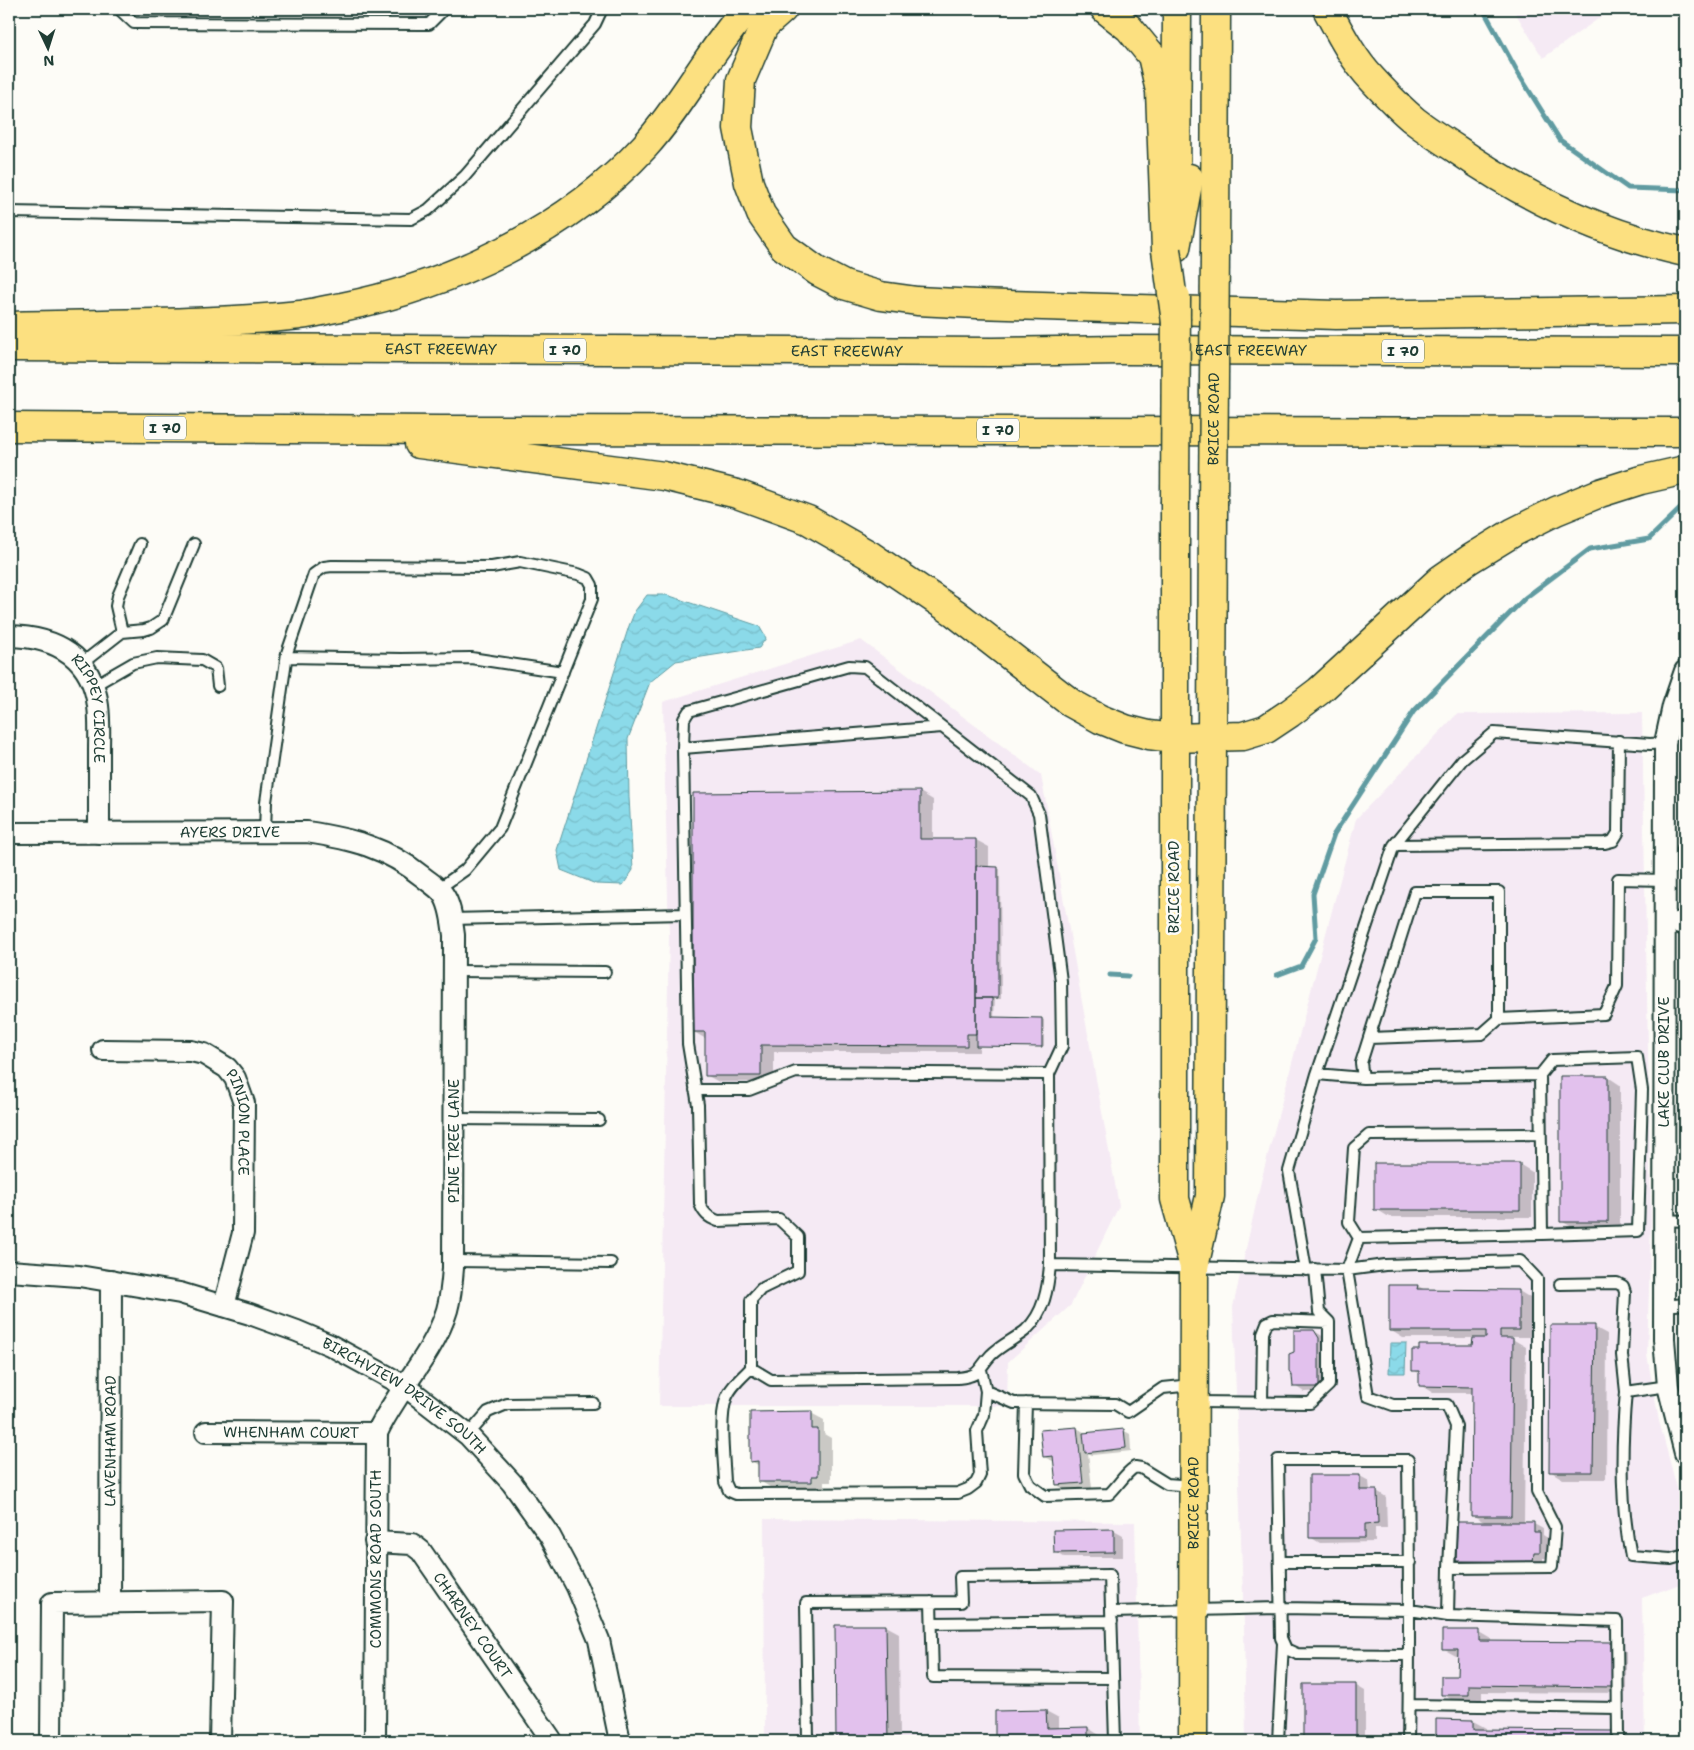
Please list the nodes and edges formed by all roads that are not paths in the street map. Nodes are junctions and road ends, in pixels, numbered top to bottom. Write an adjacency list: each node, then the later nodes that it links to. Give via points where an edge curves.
1 (119, 9): 2 (lane, via 134,23 429,24)
2 (444, 9)
3 (602, 9): 11 (lane, via 595,24 465,176 428,210 411,219)
4 (747, 9): 15 (main road, via 680,103 650,139 600,187 550,225 500,253 376,300 302,314 228,321)
5 (783, 9): 14 (main road, via 764,26 741,80 738,128 749,183 761,214 784,247 817,271 844,285 881,296 917,301 1336,315)
6 (1105, 9): 12 (main road, via 1129,28 1152,56 1160,91)
7 (1177, 9): 12 (main road)
8 (1216, 9): 10 (main road, BRICE ROAD)
9 (1327, 9): 13 (main road, via 1371,78 1414,120 1467,157 1509,184 1570,216)
10 (1216, 39): 12 (main road, BRICE ROAD); 34 (main road, BRICE ROAD, bridge)
11 (9, 212)
12 (1171, 249): 22 (main road, BRICE ROAD, bridge, via 1176,322)
13 (1685, 252)
14 (1685, 310)
15 (9, 326)
16 (9, 347): 17 (main road, EAST FREEWAY / I 70)
17 (1685, 352)
18 (9, 427): 19 (main road, I 70)
19 (311, 429): 20 (main road, I 70); 35 (main road, via 664,476 746,497 808,520 871,556 955,613 1071,703 1125,729)
20 (1685, 432)
21 (1685, 470): 34 (main road, via 1600,493 1514,532 1441,579 1319,691 1290,713 1266,729 1251,734)
22 (1175, 504): 34 (main road, BRICE ROAD); 35 (main road, BRICE ROAD)
23 (140, 544): 25 (lane, via 118,596 116,606)
24 (194, 544): 25 (lane, via 163,620 144,630)
25 (122, 632): 28 (lane)
26 (9, 636): 28 (street, RIPPEY CIRCLE, via 47,641 73,655)
27 (287, 658): 30 (lane, via 471,658); 30 (lane, via 314,574 324,567 492,567 520,562 578,574 588,578 592,585 592,599); 39 (lane, via 266,802)
28 (81, 664): 31 (street, RIPPEY CIRCLE)
29 (1685, 671): 37 (street, LAKE CLUB DRIVE)
30 (563, 672): 44 (lane, via 500,828 465,870)
31 (93, 686): 32 (lane, via 133,663 157,658 202,660 216,668); 41 (street, RIPPEY CIRCLE, via 99,709)
32 (218, 686)
33 (942, 727): 38 (lane); 38 (lane, via 865,668 849,666 689,711 684,719); 55 (lane, via 1031,796 1039,814 1062,981 1062,1046)
34 (1212, 737): 35 (main road); 70 (main road, BRICE ROAD, via 1210,1196)
35 (1174, 738): 70 (main road, BRICE ROAD, via 1175,1199)
36 (1619, 742): 37 (lane); 42 (lane, via 1494,733 1462,760); 42 (lane, via 1618,833 1613,841)
37 (1665, 743): 43 (street, LAKE CLUB DRIVE)
38 (683, 748): 45 (lane)
39 (266, 832): 41 (street, AYERS DRIVE); 44 (street, AYERS DRIVE, via 307,832 344,837 377,848 411,867)
40 (9, 833): 41 (street, AYERS DRIVE)
41 (99, 833)
42 (1394, 845): 56 (lane)
43 (1665, 880): 48 (street, LAKE CLUB DRIVE); 52 (lane, via 1618,879 1617,986 1604,1014)
44 (438, 889): 47 (street, PINE TREE LANE, via 444,895)
45 (685, 914): 47 (lane); 59 (lane, via 688,1044)
46 (1685, 915): 48 (lane)
47 (451, 919): 50 (street, PINE TREE LANE)
48 (1664, 923): 49 (lane); 63 (street, LAKE CLUB DRIVE)
49 (1685, 930)
50 (454, 971): 51 (lane); 60 (street, PINE TREE LANE)
51 (605, 972)
52 (1499, 1018): 53 (lane, via 1482,1034); 53 (lane, via 1500,892 1415,892)
53 (1369, 1038): 58 (lane, via 1361,1062)
54 (103, 1050): 77 (street, PINION PLACE, via 191,1051 216,1060 235,1078 244,1103 243,1232)
55 (1049, 1074): 59 (lane, via 796,1072 749,1090); 69 (lane)
56 (1317, 1074): 58 (lane); 71 (lane, via 1288,1171)
57 (1540, 1075): 58 (lane); 62 (lane); 65 (lane, via 1552,1060 1637,1057 1642,1090 1638,1231)
58 (1363, 1078)
59 (695, 1090): 80 (lane, via 700,1204 704,1213 718,1220 779,1219 798,1237 798,1271 761,1289 750,1300)
60 (454, 1119): 61 (lane); 67 (street, PINE TREE LANE)
61 (599, 1120)
62 (1540, 1134): 65 (lane); 66 (lane, via 1369,1134 1354,1148 1349,1222)
63 (1664, 1220): 64 (lane); 78 (street, LAKE CLUB DRIVE)
64 (1685, 1220)
65 (1542, 1234): 66 (lane)
66 (1358, 1238): 72 (lane)
67 (453, 1261): 68 (lane); 82 (street, PINE TREE LANE, via 447,1312)
68 (611, 1263)
69 (1050, 1265): 70 (lane); 81 (lane, via 1048,1286 1037,1316 1026,1329 992,1354)
70 (1194, 1267): 71 (lane); 86 (main road, BRICE ROAD)
71 (1310, 1269): 72 (lane); 79 (lane, via 1319,1312)
72 (1347, 1270): 99 (lane, via 1368,1396 1393,1405 1446,1405 1456,1426); 99 (lane, via 1385,1265 1520,1261 1537,1279 1537,1491 1555,1526 1552,1567)
73 (9, 1271): 74 (street, BIRCHVIEW DRIVE SOUTH)
74 (111, 1281): 77 (street, BIRCHVIEW DRIVE SOUTH, via 180,1293); 100 (street, LAVENHAM ROAD)
75 (1560, 1284): 85 (lane, via 1617,1283 1623,1286 1622,1355)
76 (1685, 1304): 78 (lane)
77 (224, 1306): 82 (street, BIRCHVIEW DRIVE SOUTH, via 330,1345)
78 (1664, 1306): 83 (street, LAKE CLUB DRIVE)
79 (1329, 1322): 89 (lane, via 1329,1385 1310,1403); 89 (lane, via 1273,1320 1267,1323 1263,1333)
80 (751, 1368): 81 (lane, via 771,1380 958,1378 972,1376); 84 (lane, via 727,1397 723,1413 725,1482 729,1491 736,1494 958,1493 968,1489 980,1475 977,1431 984,1415)
81 (981, 1370): 84 (lane)
82 (406, 1386): 91 (street, COMMONS ROAD SOUTH); 92 (street, BIRCHVIEW DRIVE SOUTH)
83 (1668, 1386): 85 (lane); 93 (street, LAKE CLUB DRIVE)
84 (986, 1391): 88 (lane, via 1014,1403)
85 (1626, 1392): 96 (lane, via 1622,1444 1625,1528 1631,1556 1671,1559)
86 (1194, 1394): 88 (lane, via 1163,1388 1128,1412 1115,1404); 89 (lane); 94 (main road, BRICE ROAD)
87 (593, 1403): 92 (lane, via 507,1404 488,1412)
88 (1026, 1403): 94 (lane, via 1024,1473 1030,1485 1045,1496 1109,1494 1127,1472 1135,1468 1141,1468 1167,1484)
89 (1262, 1403)
90 (206, 1432): 91 (street, WHENHAM COURT)
91 (376, 1434): 95 (street, COMMONS ROAD SOUTH)
92 (468, 1435): 117 (street, BIRCHVIEW DRIVE SOUTH, via 512,1483 545,1528 577,1587 599,1640)
93 (1685, 1453)
94 (1193, 1486): 103 (main road, BRICE ROAD)
95 (375, 1542): 113 (street, CHARNEY COURT, via 412,1544 420,1551); 116 (street, COMMONS ROAD SOUTH)
96 (1685, 1555)
97 (1280, 1562): 98 (lane); 98 (lane, via 1278,1460 1408,1460); 102 (lane)
98 (1410, 1562): 104 (lane)
99 (1449, 1568): 106 (lane)
100 (110, 1602): 114 (street, via 52,1603); 115 (street, via 223,1601)
101 (931, 1602): 105 (lane, via 961,1602 960,1577 1110,1575); 107 (lane); 118 (lane, via 806,1603)
102 (1281, 1608): 103 (lane); 104 (lane); 108 (lane)
103 (1193, 1610): 105 (lane); 120 (main road, BRICE ROAD)
104 (1410, 1610): 106 (lane); 109 (lane)
105 (1112, 1616): 107 (lane); 110 (lane)
106 (1448, 1616): 112 (lane, via 1617,1621)
107 (932, 1623): 110 (lane, via 933,1677)
108 (1283, 1642): 109 (lane, via 1286,1649 1297,1654); 121 (lane)
109 (1410, 1655): 111 (lane)
110 (1114, 1678): 119 (lane)
111 (1409, 1705): 112 (lane); 122 (lane)
112 (1617, 1708): 123 (lane)
113 (550, 1740)
114 (51, 1741)
115 (220, 1741)
116 (375, 1741)
117 (620, 1741)
118 (808, 1741)
119 (1115, 1741)
120 (1193, 1741)
121 (1278, 1741)
122 (1408, 1741)
123 (1618, 1741)

